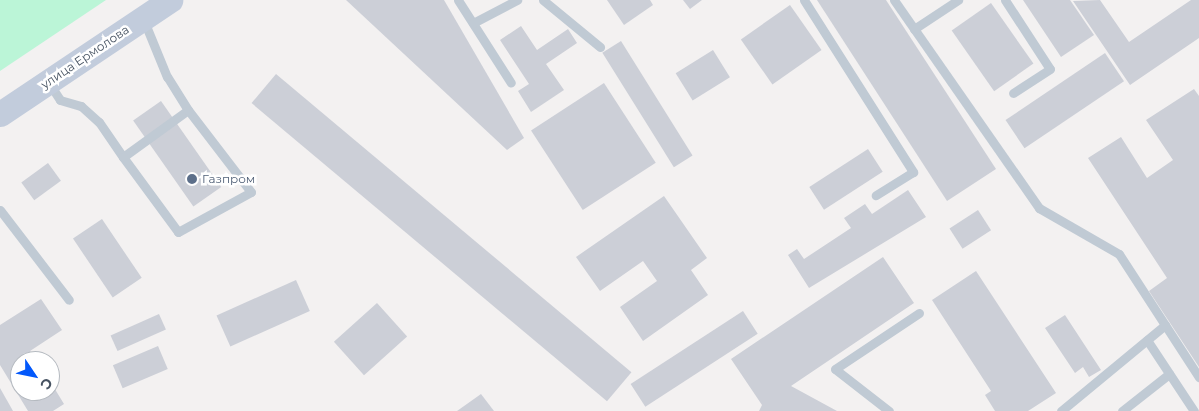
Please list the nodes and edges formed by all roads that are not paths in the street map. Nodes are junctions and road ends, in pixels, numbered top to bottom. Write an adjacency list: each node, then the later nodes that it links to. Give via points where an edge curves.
1 (170, 0): 9 (main road, улица Ермолова)
2 (458, 0): 10 (lane)
3 (517, 0): 10 (lane)
4 (543, 0): 12 (lane)
5 (804, 0): 19 (lane, via 913,172)
6 (894, 0): 11 (lane)
7 (958, 0): 11 (lane)
8 (1005, 0): 15 (lane, via 1050,69)
9 (142, 18): 13 (main road, улица Ермолова); 16 (lane, via 167,77)
10 (472, 23): 14 (lane)
11 (914, 29): 23 (lane, via 1039,208 1119,254)
12 (600, 47)
13 (49, 82): 17 (main road, улица Ермолова); 18 (lane, via 60,100 81,106 99,122)
14 (511, 83)
15 (1013, 93)
16 (188, 110): 18 (lane); 18 (lane, via 251,192 178,232)
17 (0, 114)
18 (123, 157)
19 (876, 195)
20 (0, 210): 21 (lane)
21 (69, 300)
22 (919, 313): 27 (lane, via 835,369)
23 (1165, 325): 24 (lane); 26 (lane)
24 (1147, 340): 25 (lane); 28 (lane)
25 (1169, 374): 29 (lane); 30 (lane)
26 (1199, 377)
27 (889, 411)
28 (1061, 411)
29 (1122, 411)
30 (1194, 411)

